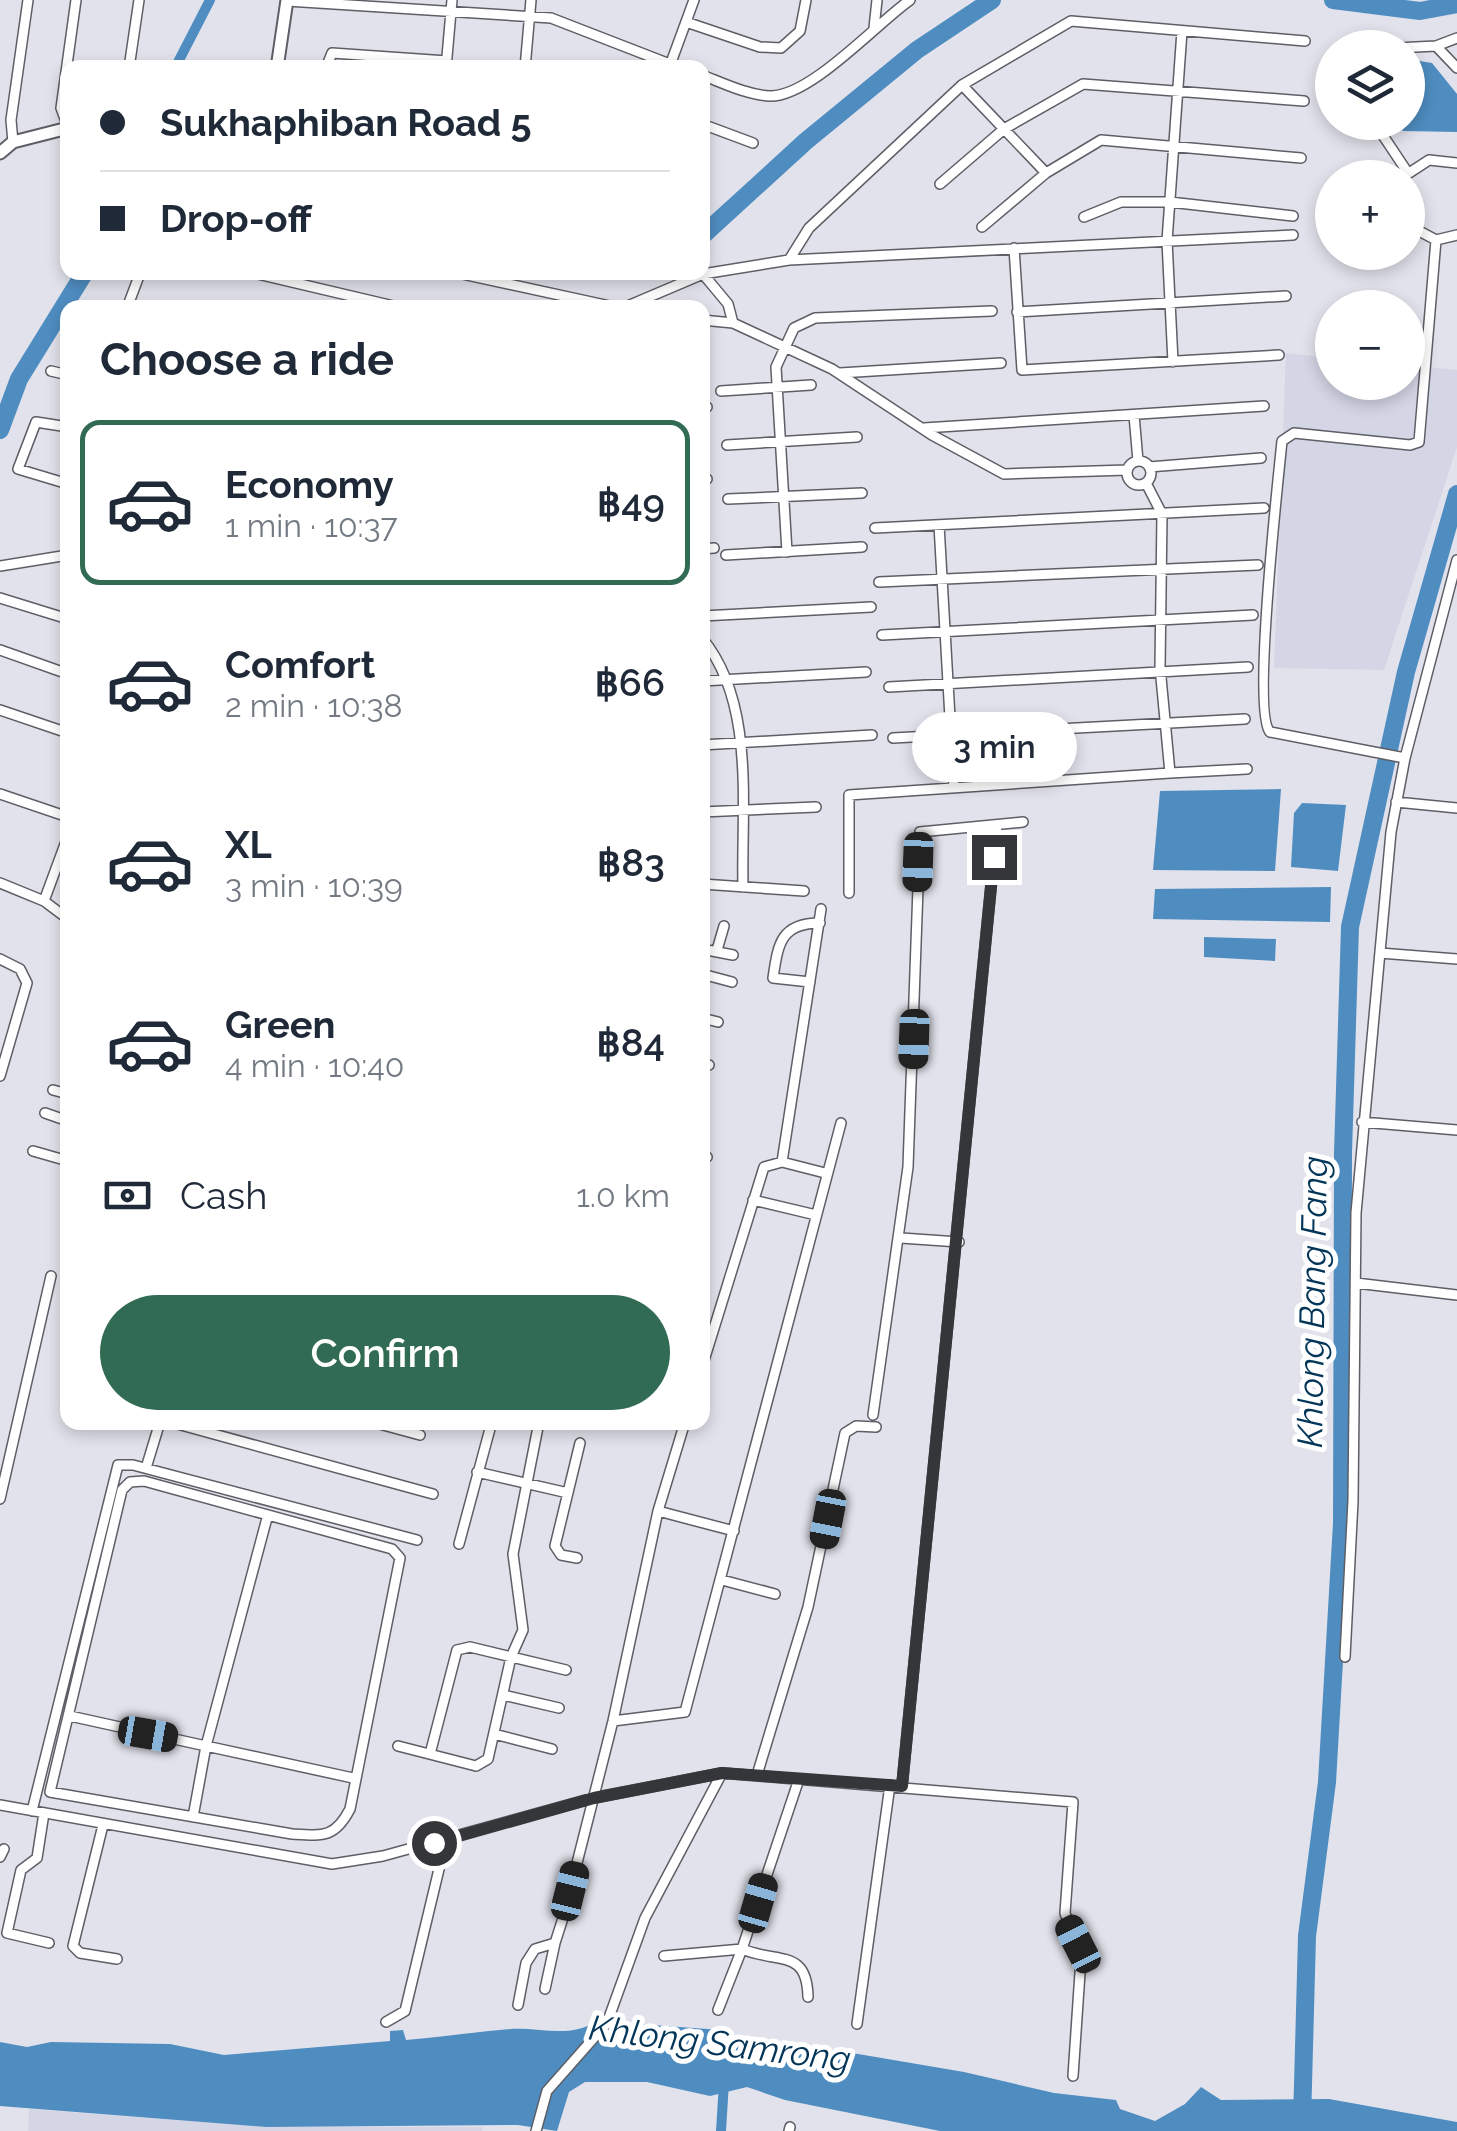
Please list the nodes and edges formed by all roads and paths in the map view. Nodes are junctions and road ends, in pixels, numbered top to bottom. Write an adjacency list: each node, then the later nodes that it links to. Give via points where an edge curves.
1 (28, 0): 37 (street)
2 (76, 0): 19 (street)
3 (140, 0): 20 (street)
4 (287, 0): 10 (street); 21 (street)
5 (531, 0): 11 (street)
6 (694, 0): 12 (street)
7 (806, 0): 12 (street, via 800,31 781,48)
8 (877, 0): 13 (street)
9 (910, 0): 13 (street)
10 (451, 6): 11 (street); 24 (street)
11 (530, 16): 25 (street); 26 (street)
12 (686, 22): 27 (street)
13 (874, 28): 29 (street, via 786,94 753,93)
14 (1182, 31): 16 (street); 30 (street, via 1071,22); 31 (street)
15 (1457, 38): 17 (street)
16 (1305, 42)
17 (1436, 46): 18 (street); 28 (street)
18 (1425, 47)
19 (68, 60)
20 (130, 60)
21 (278, 60)
22 (329, 60): 23 (street, via 332,53)
23 (405, 60)
24 (446, 60)
25 (527, 60)
26 (659, 60)
27 (676, 60)
28 (1457, 68)
29 (710, 78)
30 (962, 84): 34 (street); 54 (street, via 809,228)
31 (1178, 88): 32 (street); 34 (street, via 1083,84); 38 (street)
32 (1304, 101)
33 (710, 127): 36 (street)
34 (1004, 129): 42 (street); 43 (street)
35 (60, 130): 37 (street)
36 (753, 144)
37 (4, 146)
38 (1174, 146): 39 (street); 42 (street, via 1101,140); 44 (street)
39 (1301, 158)
40 (1425, 163): 41 (street)
41 (1457, 164)
42 (1046, 173): 47 (street)
43 (940, 184)
44 (1170, 202): 45 (street, via 1121,202); 46 (street); 52 (street)
45 (1084, 216)
46 (1293, 216)
47 (982, 228)
48 (1293, 234): 52 (street)
49 (1425, 234): 51 (street)
50 (1457, 235): 51 (street)
51 (1436, 240): 136 (street, via 1419,442 1294,433 1282,442 1264,723 1270,732)
52 (1167, 241): 53 (street); 64 (street)
53 (1014, 248): 54 (street); 66 (street)
54 (789, 260): 55 (street)
55 (710, 273)
56 (283, 280): 61 (street)
57 (487, 280): 62 (street)
58 (689, 280): 63 (street)
59 (708, 280): 68 (street, via 728,304)
60 (1286, 296): 64 (street)
61 (368, 300)
62 (572, 300)
63 (640, 300)
64 (1170, 302): 66 (street); 71 (street)
65 (992, 311): 69 (street, via 815,318 794,328)
66 (1017, 312): 71 (street, via 1022,370)
67 (710, 321): 68 (street)
68 (733, 323): 69 (street)
69 (786, 346): 74 (street); 77 (street, via 776,367)
70 (1279, 354): 71 (street)
71 (1173, 362)
72 (1001, 363): 74 (street)
73 (50, 371): 75 (street)
74 (838, 373): 82 (street)
75 (60, 374)
76 (811, 385): 77 (street)
77 (777, 388): 78 (street); 84 (street)
78 (722, 391)
79 (1264, 406): 80 (street)
80 (1134, 415): 82 (street); 87 (street)
81 (60, 426): 90 (street, via 36,422 18,469)
82 (921, 428): 89 (street, via 1004,474)
83 (857, 438): 84 (street)
84 (780, 442): 85 (street); 93 (street)
85 (727, 445)
86 (1261, 458): 88 (street)
87 (1138, 461): 88 (street); 89 (street)
88 (1149, 467): 91 (street)
89 (1126, 470): 91 (street, via 1130,482)
90 (60, 482)
91 (1146, 483): 96 (street)
92 (862, 492): 93 (street)
93 (783, 496): 94 (street); 100 (street)
94 (728, 499)
95 (1264, 508): 96 (street)
96 (1162, 514): 97 (street); 106 (street)
97 (939, 525): 98 (street); 107 (street)
98 (875, 528)
99 (862, 547): 100 (street)
100 (787, 552): 101 (street)
101 (726, 555)
102 (60, 556): 105 (street)
103 (1457, 560): 136 (street)
104 (1258, 565): 106 (street)
105 (0, 566)
106 (1160, 569): 107 (street); 114 (street)
107 (942, 577): 108 (street); 115 (street)
108 (878, 582)
109 (0, 598): 113 (street)
110 (872, 607): 112 (street)
111 (1253, 615): 114 (street)
112 (710, 616)
113 (60, 617)
114 (1159, 620): 115 (street); 122 (street)
115 (945, 632): 116 (street); 125 (street)
116 (882, 635)
117 (710, 647): 123 (street)
118 (0, 650): 120 (street)
119 (1248, 667): 122 (street)
120 (60, 671)
121 (866, 672): 123 (street)
122 (1160, 672): 125 (street); 129 (street)
123 (727, 680): 124 (street); 134 (street)
124 (710, 681)
125 (948, 684): 126 (street); 132 (street)
126 (889, 687)
127 (0, 710): 130 (street)
128 (1245, 719): 129 (street)
129 (1165, 723): 132 (street); 138 (street)
130 (60, 730)
131 (872, 735): 134 (street)
132 (951, 735): 133 (street); 139 (street)
133 (894, 738)
134 (740, 742): 135 (street); 144 (street)
135 (710, 744)
136 (1405, 758): 141 (street)
137 (1247, 769): 138 (street)
138 (1170, 773): 139 (street)
139 (954, 788): 154 (street, via 849,795)
140 (0, 794): 146 (street)
141 (1396, 802): 143 (street); 162 (street)
142 (816, 807): 144 (street)
143 (1457, 808)
144 (741, 811): 145 (street); 152 (street)
145 (710, 812)
146 (60, 814)
147 (1023, 822): 148 (street)
148 (997, 825): 185 (street, via 920,832); 186 (street)
149 (60, 858): 155 (street)
150 (0, 883): 155 (street)
151 (710, 885): 152 (street)
152 (743, 887): 153 (street)
153 (804, 892)
154 (849, 894)
155 (44, 901): 157 (street)
156 (822, 909): 158 (street)
157 (60, 913)
158 (820, 923): 168 (street); 168 (street, via 794,927 778,940 773,978)
159 (724, 926): 161 (street)
160 (710, 950): 161 (street)
161 (717, 950): 163 (street)
162 (1380, 953): 165 (street); 176 (street)
163 (732, 955)
164 (0, 959): 171 (street, via 20,968 27,982)
165 (1457, 959)
166 (710, 976): 167 (street)
167 (732, 982)
168 (810, 982): 181 (street)
169 (710, 1020): 170 (street)
170 (718, 1022)
171 (0, 1076)
172 (52, 1090): 173 (street)
173 (60, 1092)
174 (45, 1113): 175 (street)
175 (60, 1118)
176 (1362, 1122): 178 (street); 188 (street)
177 (841, 1123): 182 (street)
178 (1457, 1130)
179 (34, 1152): 180 (street)
180 (60, 1159)
181 (782, 1162): 182 (street); 183 (street, via 764,1167)
182 (825, 1173): 184 (street)
183 (753, 1200): 184 (street); 190 (street)
184 (816, 1215): 212 (street)
185 (901, 1238): 186 (street); 191 (street)
186 (958, 1242): 234 (street)
187 (50, 1276): 202 (street)
188 (1356, 1283): 189 (street); 219 (street)
189 (1457, 1295)
190 (710, 1341)
191 (873, 1415)
192 (876, 1427): 231 (street, via 845,1432 808,1607)
193 (158, 1430): 203 (street)
194 (199, 1430): 209 (street)
195 (404, 1430): 199 (street)
196 (489, 1430): 205 (street)
197 (537, 1430): 206 (street)
198 (683, 1430): 210 (street)
199 (420, 1434)
200 (0, 1439): 202 (street)
201 (580, 1443): 208 (street)
202 (13, 1444): 204 (street)
203 (146, 1468): 213 (street); 237 (street, via 116,1468)
204 (3, 1472): 207 (street)
205 (478, 1472): 206 (street); 214 (street)
206 (524, 1484): 208 (street); 218 (street, via 513,1554 523,1630)
207 (1, 1492)
208 (568, 1493): 215 (street, via 555,1546)
209 (432, 1494)
210 (658, 1511): 212 (street); 224 (street)
211 (267, 1518): 223 (street, via 144,1481 122,1490); 226 (street); 232 (street, via 392,1549 400,1558)
212 (734, 1531): 216 (street)
213 (416, 1540)
214 (460, 1544)
215 (577, 1558)
216 (722, 1580): 217 (street); 224 (street, via 685,1712)
217 (776, 1594)
218 (511, 1657): 220 (street); 221 (street); 229 (street, via 457,1650)
219 (1345, 1658)
220 (566, 1670)
221 (502, 1695): 222 (street); 225 (street)
222 (559, 1708)
223 (70, 1716): 226 (street); 239 (street, via 50,1792)
224 (613, 1721): 235 (street)
225 (494, 1734): 228 (street); 229 (street, via 483,1764)
226 (206, 1746): 232 (street); 239 (street)
227 (398, 1746): 229 (street)
228 (552, 1749)
229 (430, 1754)
230 (722, 1773): 231 (street); 235 (street); 255 (street, via 645,1918 607,2022 547,2091)
231 (757, 1775): 233 (street)
232 (353, 1778): 239 (street, via 350,1809 339,1830 326,1836)
233 (799, 1778): 234 (street); 245 (street)
234 (896, 1785): 253 (street); 254 (street, via 1073,1802 1066,1912 1081,1958)
235 (594, 1798): 242 (street); 244 (street)
236 (0, 1805): 237 (street)
237 (32, 1811): 238 (street)
238 (44, 1814): 240 (street); 243 (street, via 37,1858 21,1870 7,1932)
239 (195, 1817): 241 (street)
240 (103, 1824): 241 (street); 247 (street, via 73,1946)
241 (193, 1840): 242 (street, via 332,1864)
242 (446, 1840): 252 (street, via 404,2011)
243 (49, 1943)
244 (555, 1943): 248 (street); 250 (street, via 535,1948 526,1962)
245 (742, 1949): 246 (street); 249 (street, via 801,1965); 251 (street)
246 (664, 1956)
247 (117, 1959)
248 (545, 1989)
249 (808, 1997)
250 (518, 2006)
251 (718, 2010)
252 (386, 2022)
253 (856, 2024)
254 (1073, 2076)
255 (536, 2131)

